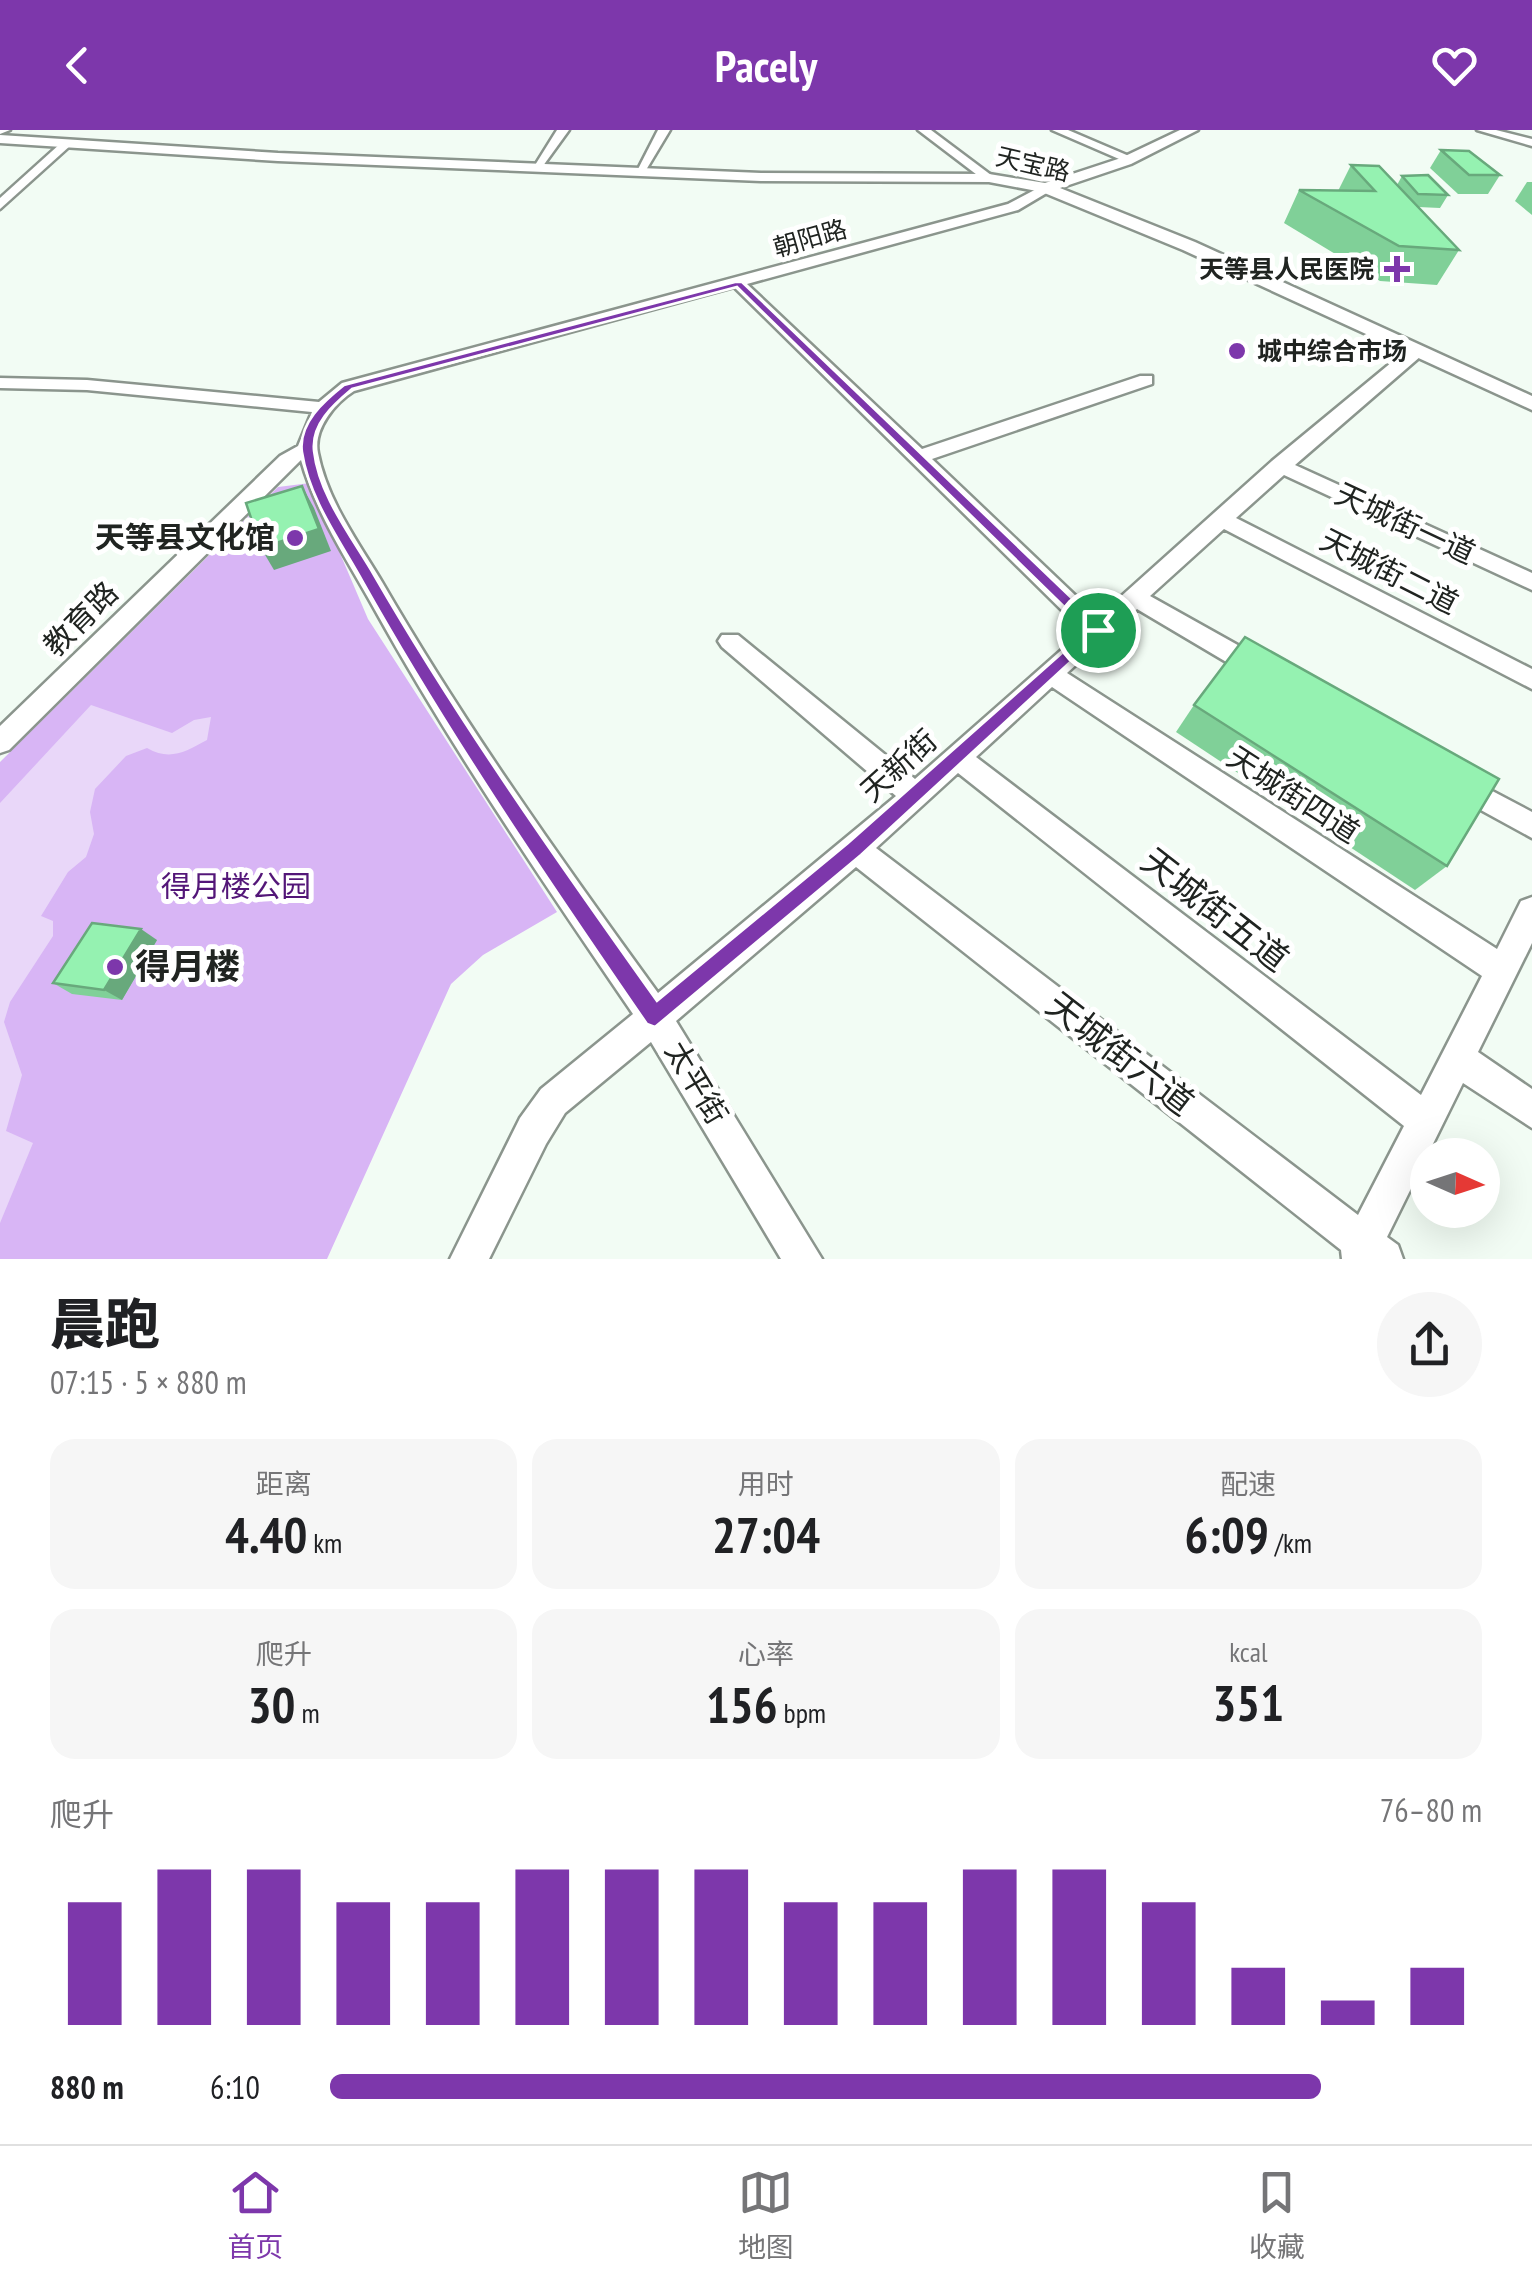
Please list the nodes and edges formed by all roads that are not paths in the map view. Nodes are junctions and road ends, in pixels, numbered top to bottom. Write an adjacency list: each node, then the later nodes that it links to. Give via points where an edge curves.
1 (563, 130): 11 (street)
2 (664, 130): 12 (street)
3 (924, 130): 13 (street)
4 (1058, 130): 10 (street)
5 (1191, 130): 10 (main road)
6 (1483, 130): 8 (street)
7 (0, 139): 9 (main road, 天宝路)
8 (1532, 142)
9 (65, 145): 11 (main road, 天宝路); 15 (street)
10 (1130, 160): 14 (main road)
11 (536, 167): 12 (main road, 天宝路)
12 (639, 172): 13 (main road, 天宝路)
13 (989, 178): 14 (main road, 天宝路)
14 (1046, 188): 16 (street, 朝阳路, via 1012,207); 17 (main road, 天宝路, via 1189,246)
15 (0, 205)
16 (739, 284): 21 (street, 朝阳路, via 348,387); 23 (street)
17 (1415, 352): 20 (main road, 天宝路); 24 (street, 天新街)
18 (1146, 380): 23 (street)
19 (0, 383): 21 (street)
20 (1532, 404)
21 (323, 408): 22 (street)
22 (307, 449): 33 (street, 教育路, via 253,492); 41 (street, 太平街, via 320,493 411,653)
23 (918, 457): 28 (street)
24 (1279, 466): 25 (street, 天新街); 26 (street, 天城街一道)
25 (1219, 518): 27 (street, 天新街); 32 (street, 天城街二道)
26 (1532, 582)
27 (1136, 598): 28 (street, 天新街); 31 (street)
28 (1098, 630): 30 (street, 天新街)
29 (730, 640): 36 (street)
30 (1050, 674): 34 (street, 天新街); 40 (street, 天城街四道)
31 (1274, 678)
32 (1532, 680)
33 (0, 742)
34 (957, 757): 36 (street, 天新街); 44 (street, 天城街五道)
35 (1429, 766): 37 (street)
36 (914, 795): 38 (street, 天新街)
37 (1532, 826)
38 (855, 849): 41 (street, 天新街); 45 (street, 天城街六道)
39 (1532, 911): 40 (street)
40 (1500, 969): 42 (street)
41 (655, 1017): 46 (street, 天新街, via 554,1101); 47 (street, 太平街)
42 (1460, 1059): 43 (street); 44 (street)
43 (1532, 1110)
44 (1426, 1122): 45 (street)
45 (1368, 1254)
46 (469, 1259)
47 (803, 1259)

